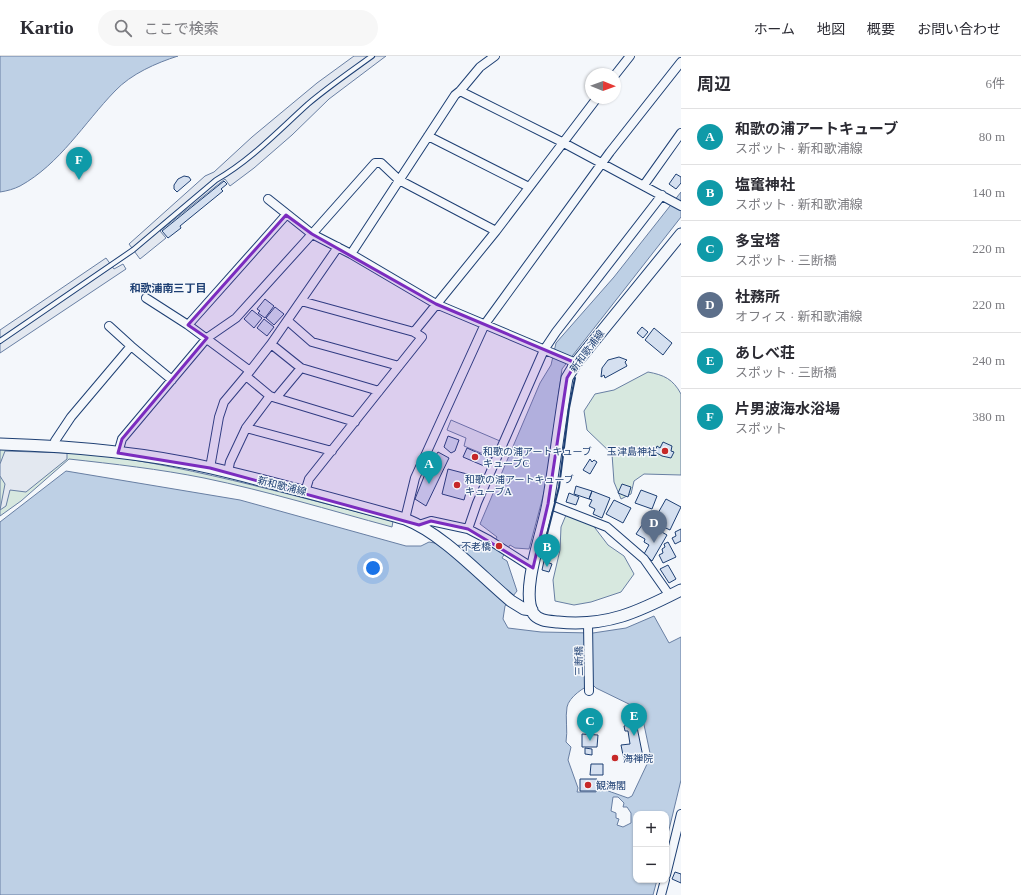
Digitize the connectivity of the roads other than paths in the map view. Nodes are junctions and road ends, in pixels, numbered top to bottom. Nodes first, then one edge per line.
1 (372, 56) edge
2 (495, 56) edge
3 (630, 56) edge
4 (681, 62) edge
5 (621, 68) edge
6 (460, 91) junction
7 (592, 104) edge
8 (681, 133) edge
9 (428, 136) junction
10 (562, 142) junction
11 (602, 164) junction
12 (399, 180) junction
13 (644, 185) junction
14 (529, 187) junction
15 (662, 194) junction
16 (268, 199) dead end
17 (681, 206) edge
18 (286, 215) junction
19 (496, 231) junction
20 (312, 234) junction
21 (681, 234) edge
22 (338, 247) junction
23 (351, 254) junction
24 (146, 298) dead end
25 (302, 301) junction
26 (436, 304) junction
27 (288, 321) junction
28 (485, 324) junction
29 (188, 325) junction
30 (109, 326) dead end
31 (414, 332) junction
32 (207, 338) junction
33 (0, 341) edge
34 (271, 344) junction
35 (131, 346) junction
36 (546, 351) junction
37 (573, 362) junction
38 (399, 366) junction
39 (301, 368) junction
40 (248, 373) junction
41 (172, 380) junction
42 (379, 391) junction
43 (273, 397) junction
44 (354, 422) junction
45 (246, 428) junction
46 (0, 444) edge
47 (55, 446) junction
48 (332, 451) junction
49 (118, 453) junction
50 (210, 468) junction
51 (228, 472) junction
52 (304, 492) junction
53 (548, 504) junction
54 (404, 519) junction
55 (419, 525) junction
56 (468, 529) junction
57 (533, 568) junction
58 (681, 590) edge
59 (670, 596) junction
60 (532, 610) junction
61 (588, 627) junction
62 (590, 691) dead end
63 (681, 814) edge
64 (669, 863) edge
65 (664, 883) edge
66 (661, 895) edge

1 - 33 lane
2 - 6 street
3 - 5 street
4 - 11 street
6 - 9 street
6 - 10 street
7 - 10 street
8 - 13 street
9 - 12 street
9 - 14 street
10 - 11 street
10 - 14 street
11 - 13 street
11 - 28 street
12 - 19 street
12 - 20 street
12 - 23 street
13 - 15 street
14 - 19 street
15 - 17 street
15 - 36 street
16 - 18 street
18 - 20 street
18 - 29 street
19 - 26 street
20 - 22 street
20 - 32 street
21 - 37 main road, 新和歌浦線
22 - 23 street
22 - 25 street
23 - 26 street
24 - 29 street
25 - 27 street
25 - 31 street
26 - 28 street
26 - 31 street
27 - 34 street
27 - 38 street
28 - 36 street
28 - 54 street
29 - 32 street
30 - 35 street
31 - 38 street
32 - 40 street
32 - 41 street
34 - 39 street
34 - 40 street
35 - 41 street
35 - 47 street
36 - 37 street
36 - 56 street
37 - 53 main road, 新和歌浦線
38 - 42 street
39 - 42 street
39 - 43 street
40 - 43 street
40 - 50 street
41 - 49 street
42 - 44 street
43 - 44 street
43 - 45 street
44 - 48 street
45 - 48 street
45 - 51 street
46 - 47 main road, 新和歌浦線
47 - 49 main road, 新和歌浦線
48 - 52 street
49 - 50 main road, 新和歌浦線
50 - 51 main road, 新和歌浦線
51 - 52 main road, 新和歌浦線
52 - 54 main road, 新和歌浦線
53 - 57 main road, 新和歌浦線
53 - 59 street
54 - 55 main road, 新和歌浦線
55 - 56 street
55 - 60 main road, 新和歌浦線
56 - 57 street
57 - 60 main road, 新和歌浦線
58 - 59 main road, 新和歌浦線
59 - 61 main road, 新和歌浦線
60 - 61 main road, 新和歌浦線
61 - 62 street, 三断橋
63 - 64 street
65 - 66 street

